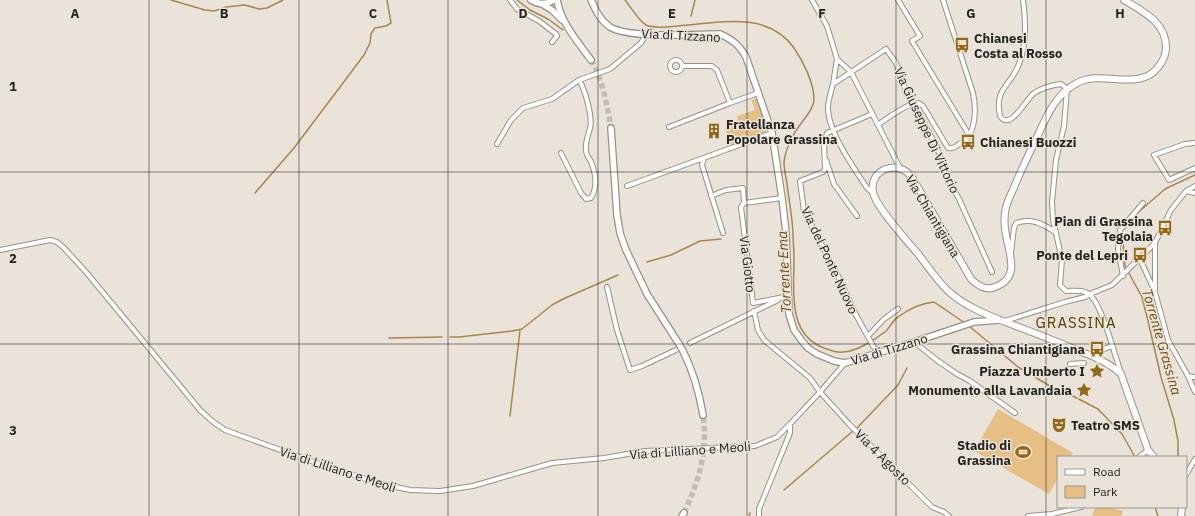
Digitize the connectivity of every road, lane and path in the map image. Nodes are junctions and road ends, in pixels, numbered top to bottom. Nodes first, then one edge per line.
1 (510, 0) edge
2 (531, 0) edge
3 (554, 0) edge
4 (557, 0) edge
5 (591, 0) edge
6 (812, 0) edge
7 (898, 0) edge
8 (943, 0) edge
9 (1023, 0) edge
10 (1124, 0) edge
11 (542, 4) junction
12 (568, 26) junction
13 (646, 34) junction
14 (552, 42) dead end
15 (837, 59) junction
16 (591, 60) tunnel mouth
17 (682, 66) dead end
18 (851, 72) junction
19 (579, 80) junction
20 (833, 84) junction
21 (1068, 89) junction
22 (758, 93) junction
23 (730, 103) junction
24 (913, 104) junction
25 (872, 114) junction
26 (878, 124) junction
27 (669, 127) dead end
28 (611, 128) tunnel mouth
29 (833, 131) junction
30 (772, 133) junction
31 (969, 135) junction
32 (497, 144) dead end
33 (1195, 144) edge
34 (561, 153) dead end
35 (824, 153) junction
36 (704, 158) junction
37 (697, 160) junction
38 (702, 165) junction
39 (900, 168) junction
40 (1195, 168) edge
41 (627, 186) dead end
42 (1195, 186) edge
43 (1186, 191) junction
44 (873, 193) junction
45 (1195, 193) edge
46 (711, 196) junction
47 (782, 198) junction
48 (744, 203) junction
49 (1143, 203) dead end
50 (858, 216) dead end
51 (1056, 232) junction
52 (723, 233) dead end
53 (1155, 243) junction
54 (0, 250) edge
55 (1011, 255) junction
56 (1140, 259) junction
57 (992, 272) dead end
58 (1124, 274) junction
59 (607, 287) dead end
60 (1155, 292) junction
61 (1090, 294) junction
62 (786, 296) junction
63 (898, 309) dead end
64 (754, 311) junction
65 (1003, 321) junction
66 (868, 336) junction
67 (914, 342) junction
68 (690, 343) dead end
69 (1112, 346) junction
70 (676, 350) dead end
71 (879, 353) junction
72 (1089, 355) junction
73 (845, 363) junction
74 (1084, 363) dead end
75 (1070, 364) dead end
76 (1121, 374) junction
77 (1188, 376) junction
78 (1195, 377) edge
79 (820, 392) junction
80 (1195, 392) edge
81 (1015, 413) dead end
82 (703, 415) tunnel mouth
83 (790, 424) junction
84 (1143, 454) edge
85 (1195, 459) edge
86 (1187, 473) edge
87 (1077, 508) edge
88 (759, 516) edge
89 (949, 516) edge
90 (1028, 516) edge

1 - 14 street
2 - 11 street
3 - 11 street
4 - 12 street
5 - 13 street, Via di Tizzano
6 - 15 street
7 - 31 street
8 - 31 street
9 - 21 street
10 - 21 main road, Via Chiantigiana
11 - 12 street
12 - 16 street
13 - 19 street
13 - 22 street, Via di Tizzano
15 - 18 street
15 - 20 street
17 - 23 street
18 - 20 street, Via Giuseppe Di Vittorio
18 - 24 street, Via Giuseppe Di Vittorio
18 - 25 street
19 - 32 street
19 - 34 street
20 - 29 street
21 - 51 street
21 - 55 main road, Via Chiantigiana
22 - 23 street
22 - 30 street, Via di Tizzano
23 - 27 street
24 - 26 street
24 - 31 street
24 - 57 street, Via Giuseppe Di Vittorio
25 - 26 street
25 - 29 street
26 - 39 street
28 - 82 street, bridge
29 - 35 street, Via del Ponte Nuovo
29 - 44 street
30 - 36 street
30 - 47 street, Via di Tizzano
33 - 40 street
35 - 50 street
35 - 66 street, Via del Ponte Nuovo
36 - 37 street
36 - 38 street
37 - 38 street
37 - 41 street
38 - 46 street
39 - 44 main road, Via Chiantigiana
39 - 55 main road, Via Chiantigiana
42 - 43 street
43 - 45 street
43 - 53 street
44 - 65 main road
46 - 48 street, Via Giotto
46 - 52 street
47 - 48 street
47 - 62 street, Via di Tizzano
48 - 62 street, Via Giotto
49 - 58 street
51 - 55 street
51 - 61 street
53 - 56 street
53 - 60 street
54 - 83 street, Via di Lilliano e Meoli
56 - 58 street
56 - 60 street
58 - 61 street
59 - 70 street
60 - 77 street
61 - 65 street
61 - 69 street
62 - 64 street
62 - 73 street, Via di Tizzano
63 - 66 street
64 - 68 street
64 - 79 street, Via 4 Agosto
65 - 67 street, Via di Tizzano
65 - 72 main road
66 - 71 street, Via del Ponte Nuovo
67 - 71 street, Via di Tizzano
67 - 81 street
69 - 72 street
69 - 76 street
71 - 73 street, Via di Tizzano
72 - 76 main road
73 - 79 street, Via di Lilliano e Meoli
74 - 75 street
76 - 84 main road
77 - 78 street
77 - 80 street
79 - 83 street, Via di Lilliano e Meoli
79 - 89 street, Via 4 Agosto
83 - 88 street
85 - 86 street
87 - 90 street

